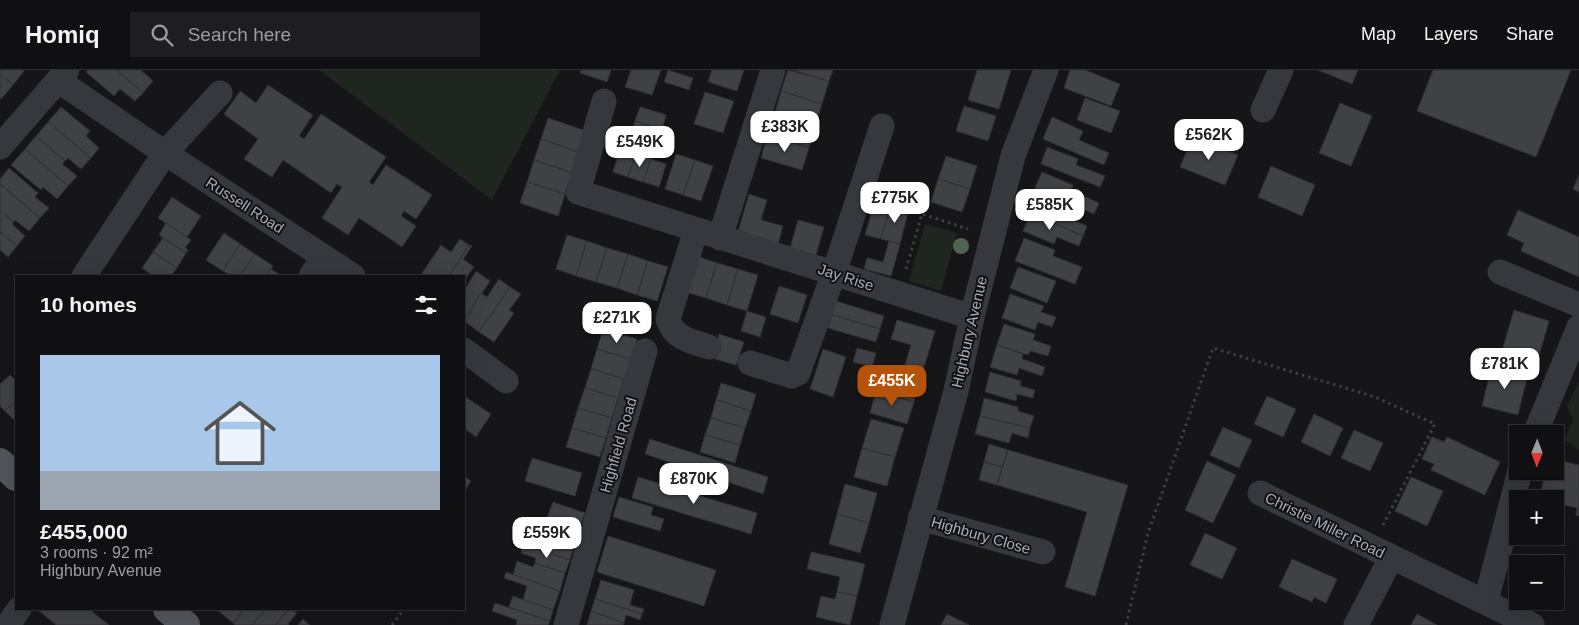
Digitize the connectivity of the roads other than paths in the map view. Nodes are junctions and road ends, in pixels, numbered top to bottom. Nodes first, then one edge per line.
1 (773, 70) edge
2 (1046, 70) edge
3 (1281, 70) edge
4 (63, 75) edge
5 (220, 93) dead end
6 (604, 101) dead end
7 (1263, 110) dead end
8 (882, 126) dead end
9 (0, 147) edge
10 (165, 153) junction
11 (696, 230) junction
12 (720, 238) junction
13 (318, 266) edge
14 (1500, 272) dead end
15 (834, 273) junction
16 (85, 275) edge
17 (350, 275) edge
18 (1579, 305) edge
19 (972, 317) junction
20 (1579, 327) edge
21 (709, 347) dead end
22 (465, 351) edge
23 (645, 351) dead end
24 (750, 363) dead end
25 (506, 381) dead end
26 (1539, 425) edge
27 (0, 462) edge
28 (15, 476) edge
29 (1518, 480) edge
30 (1260, 493) dead end
31 (920, 518) junction
32 (1043, 552) dead end
33 (1381, 553) junction
34 (1486, 602) junction
35 (18, 610) edge
36 (168, 610) edge
37 (8, 625) edge
38 (186, 625) edge
39 (566, 625) edge
40 (892, 625) edge
41 (1356, 625) edge
42 (1532, 625) edge

1 - 12 street
2 - 19 street, Highbury Avenue
3 - 7 street
4 - 9 street
4 - 10 street, Russell Road
5 - 10 street
6 - 11 street, Jay Rise
8 - 15 street
10 - 13 street, Russell Road
10 - 16 street
11 - 12 street, Jay Rise
11 - 21 street
12 - 15 street, Jay Rise
13 - 17 street, Russell Road
14 - 18 street
15 - 19 street, Jay Rise
15 - 24 street
19 - 31 street, Highbury Avenue
20 - 26 street
22 - 25 street
23 - 39 street, Highfield Road
27 - 28 main road
29 - 34 street
30 - 33 street, Christie Miller Road
31 - 32 street, Highbury Close
31 - 40 street, Highbury Avenue
33 - 34 street, Christie Miller Road
33 - 41 street, Christie Miller Road
34 - 42 street, Christie Miller Road
35 - 37 street
36 - 38 main road

